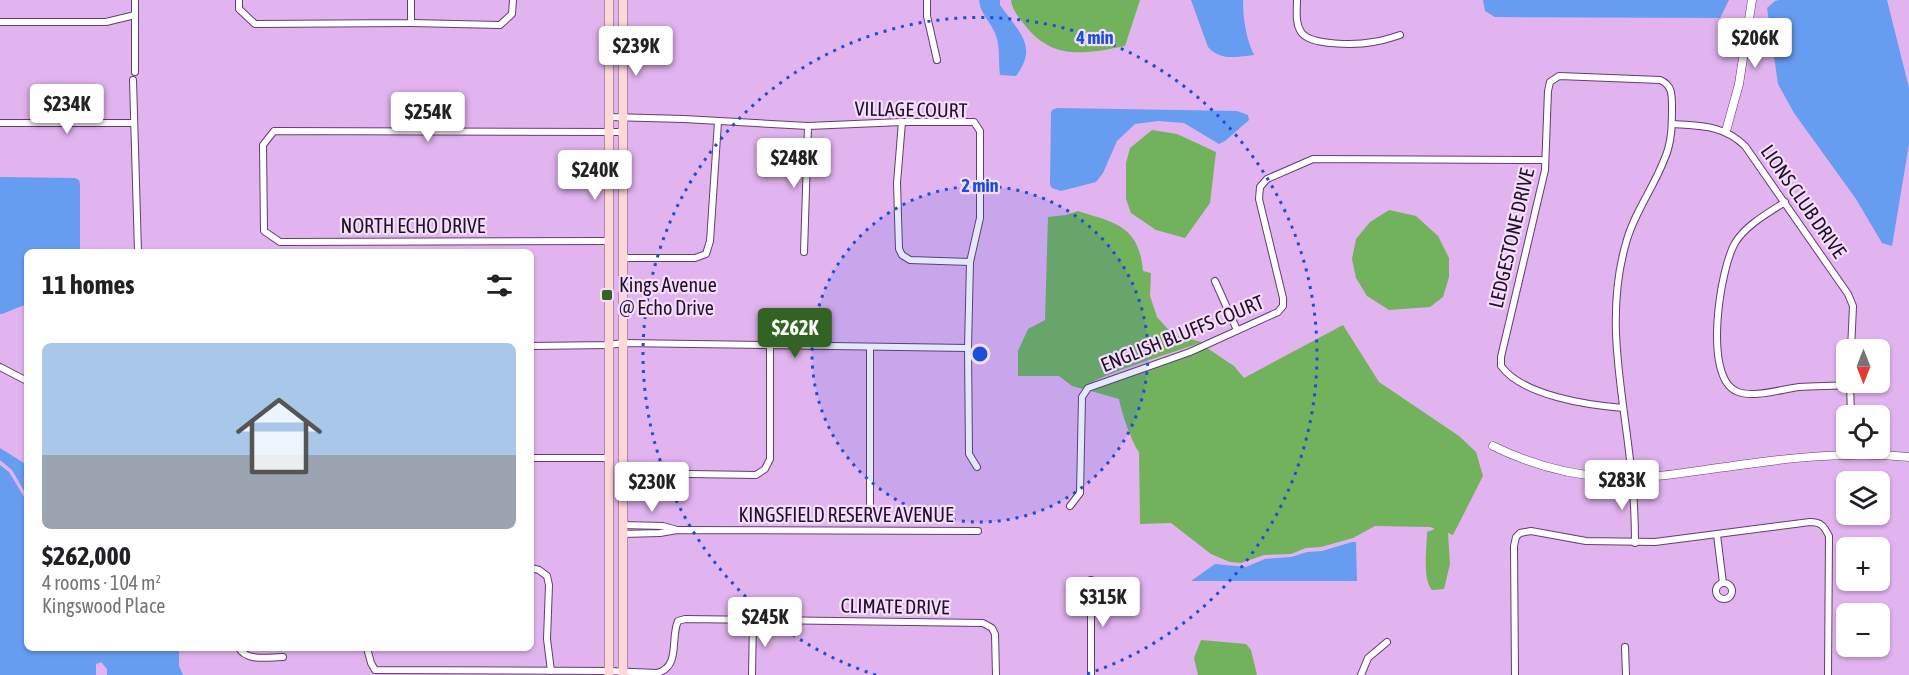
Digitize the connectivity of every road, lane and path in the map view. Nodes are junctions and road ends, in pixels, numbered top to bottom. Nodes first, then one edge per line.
1 (135, 0) edge
2 (239, 0) edge
3 (411, 0) edge
4 (513, 0) edge
5 (609, 0) edge
6 (622, 0) edge
7 (927, 0) edge
8 (1297, 0) edge
9 (1752, 0) edge
10 (135, 15) junction
11 (609, 21) junction
12 (0, 22) edge
13 (622, 22) junction
14 (411, 23) junction
15 (1400, 35) dead end
16 (937, 60) dead end
17 (135, 72) dead end
18 (133, 81) dead end
19 (609, 117) junction
20 (622, 117) junction
21 (718, 122) junction
22 (902, 122) junction
23 (0, 123) edge
24 (134, 123) junction
25 (1672, 124) junction
26 (808, 126) junction
27 (1726, 131) junction
28 (609, 132) junction
29 (622, 132) junction
30 (1544, 160) junction
31 (1785, 202) junction
32 (609, 241) junction
33 (138, 249) edge
34 (804, 252) dead end
35 (622, 258) junction
36 (970, 262) junction
37 (1215, 282) dead end
38 (1237, 330) junction
39 (1852, 339) edge
40 (623, 343) junction
41 (534, 345) edge
42 (609, 345) junction
43 (770, 346) junction
44 (870, 348) junction
45 (968, 348) junction
46 (0, 367) edge
47 (24, 379) edge
48 (1836, 385) edge
49 (1623, 408) junction
50 (1493, 446) dead end
51 (1836, 453) edge
52 (1890, 455) edge
53 (1909, 457) edge
54 (534, 458) edge
55 (609, 458) junction
56 (977, 467) dead end
57 (623, 473) junction
58 (1632, 478) junction
59 (1070, 506) dead end
60 (870, 512) dead end
61 (623, 529) junction
62 (978, 531) dead end
63 (1717, 535) junction
64 (1635, 543) junction
65 (534, 569) edge
66 (1091, 580) dead end
67 (1723, 584) dead end
68 (753, 620) junction
69 (1387, 642) dead end
70 (1625, 647) dead end
71 (240, 651) edge
72 (368, 651) edge
73 (283, 657) dead end
74 (551, 671) junction
75 (609, 673) edge
76 (623, 674) edge
77 (752, 675) edge
78 (996, 675) edge
79 (1091, 675) edge
80 (1361, 675) edge
81 (1515, 675) edge
82 (1626, 675) edge
83 (1828, 675) edge

1 - 10 street
2 - 14 street
3 - 14 street
4 - 14 street
5 - 11 main road
6 - 13 main road
7 - 16 street
8 - 15 street
9 - 27 street
10 - 12 street
10 - 17 street
11 - 13 main road
11 - 19 main road
13 - 20 main road
18 - 24 street
19 - 20 street, VILLAGE COURT
19 - 28 main road
20 - 21 street, VILLAGE COURT
20 - 29 main road
21 - 26 street, VILLAGE COURT
21 - 35 street
22 - 26 street, VILLAGE COURT
22 - 36 street
22 - 36 street, VILLAGE COURT
23 - 24 street
24 - 33 street
25 - 27 street
25 - 30 street, LEDGESTONE DRIVE
25 - 49 street, LEDGESTONE DRIVE
26 - 34 street
27 - 31 street, LIONS CLUB DRIVE
28 - 29 street
28 - 32 main road
28 - 32 street, NORTH ECHO DRIVE
29 - 35 main road
30 - 38 street, ENGLISH BLUFFS COURT
30 - 49 street, LEDGESTONE DRIVE
31 - 39 street, LIONS CLUB DRIVE
31 - 48 street
32 - 42 main road
35 - 40 main road
36 - 45 street, VILLAGE COURT
37 - 38 street
38 - 59 street, ENGLISH BLUFFS COURT
40 - 42 street
40 - 43 street
40 - 57 main road
41 - 42 street
42 - 55 main road
43 - 44 street
43 - 57 street
44 - 45 street
44 - 60 street
45 - 56 street, VILLAGE COURT
46 - 47 street
49 - 58 street, LEDGESTONE DRIVE
50 - 58 street
51 - 58 street
52 - 53 street
54 - 55 street
55 - 75 main road
57 - 61 main road
58 - 64 street, LEDGESTONE DRIVE
61 - 62 street, KINGSFIELD RESERVE AVENUE
61 - 76 main road
63 - 64 street
63 - 67 street
63 - 83 street
64 - 81 street
65 - 74 street
66 - 79 street
68 - 76 street, CLIMATE DRIVE
68 - 77 street
68 - 78 street, CLIMATE DRIVE
69 - 80 street
70 - 82 street
71 - 73 street
72 - 74 street, CLIMATE DRIVE
74 - 75 street, CLIMATE DRIVE
75 - 76 street, CLIMATE DRIVE

